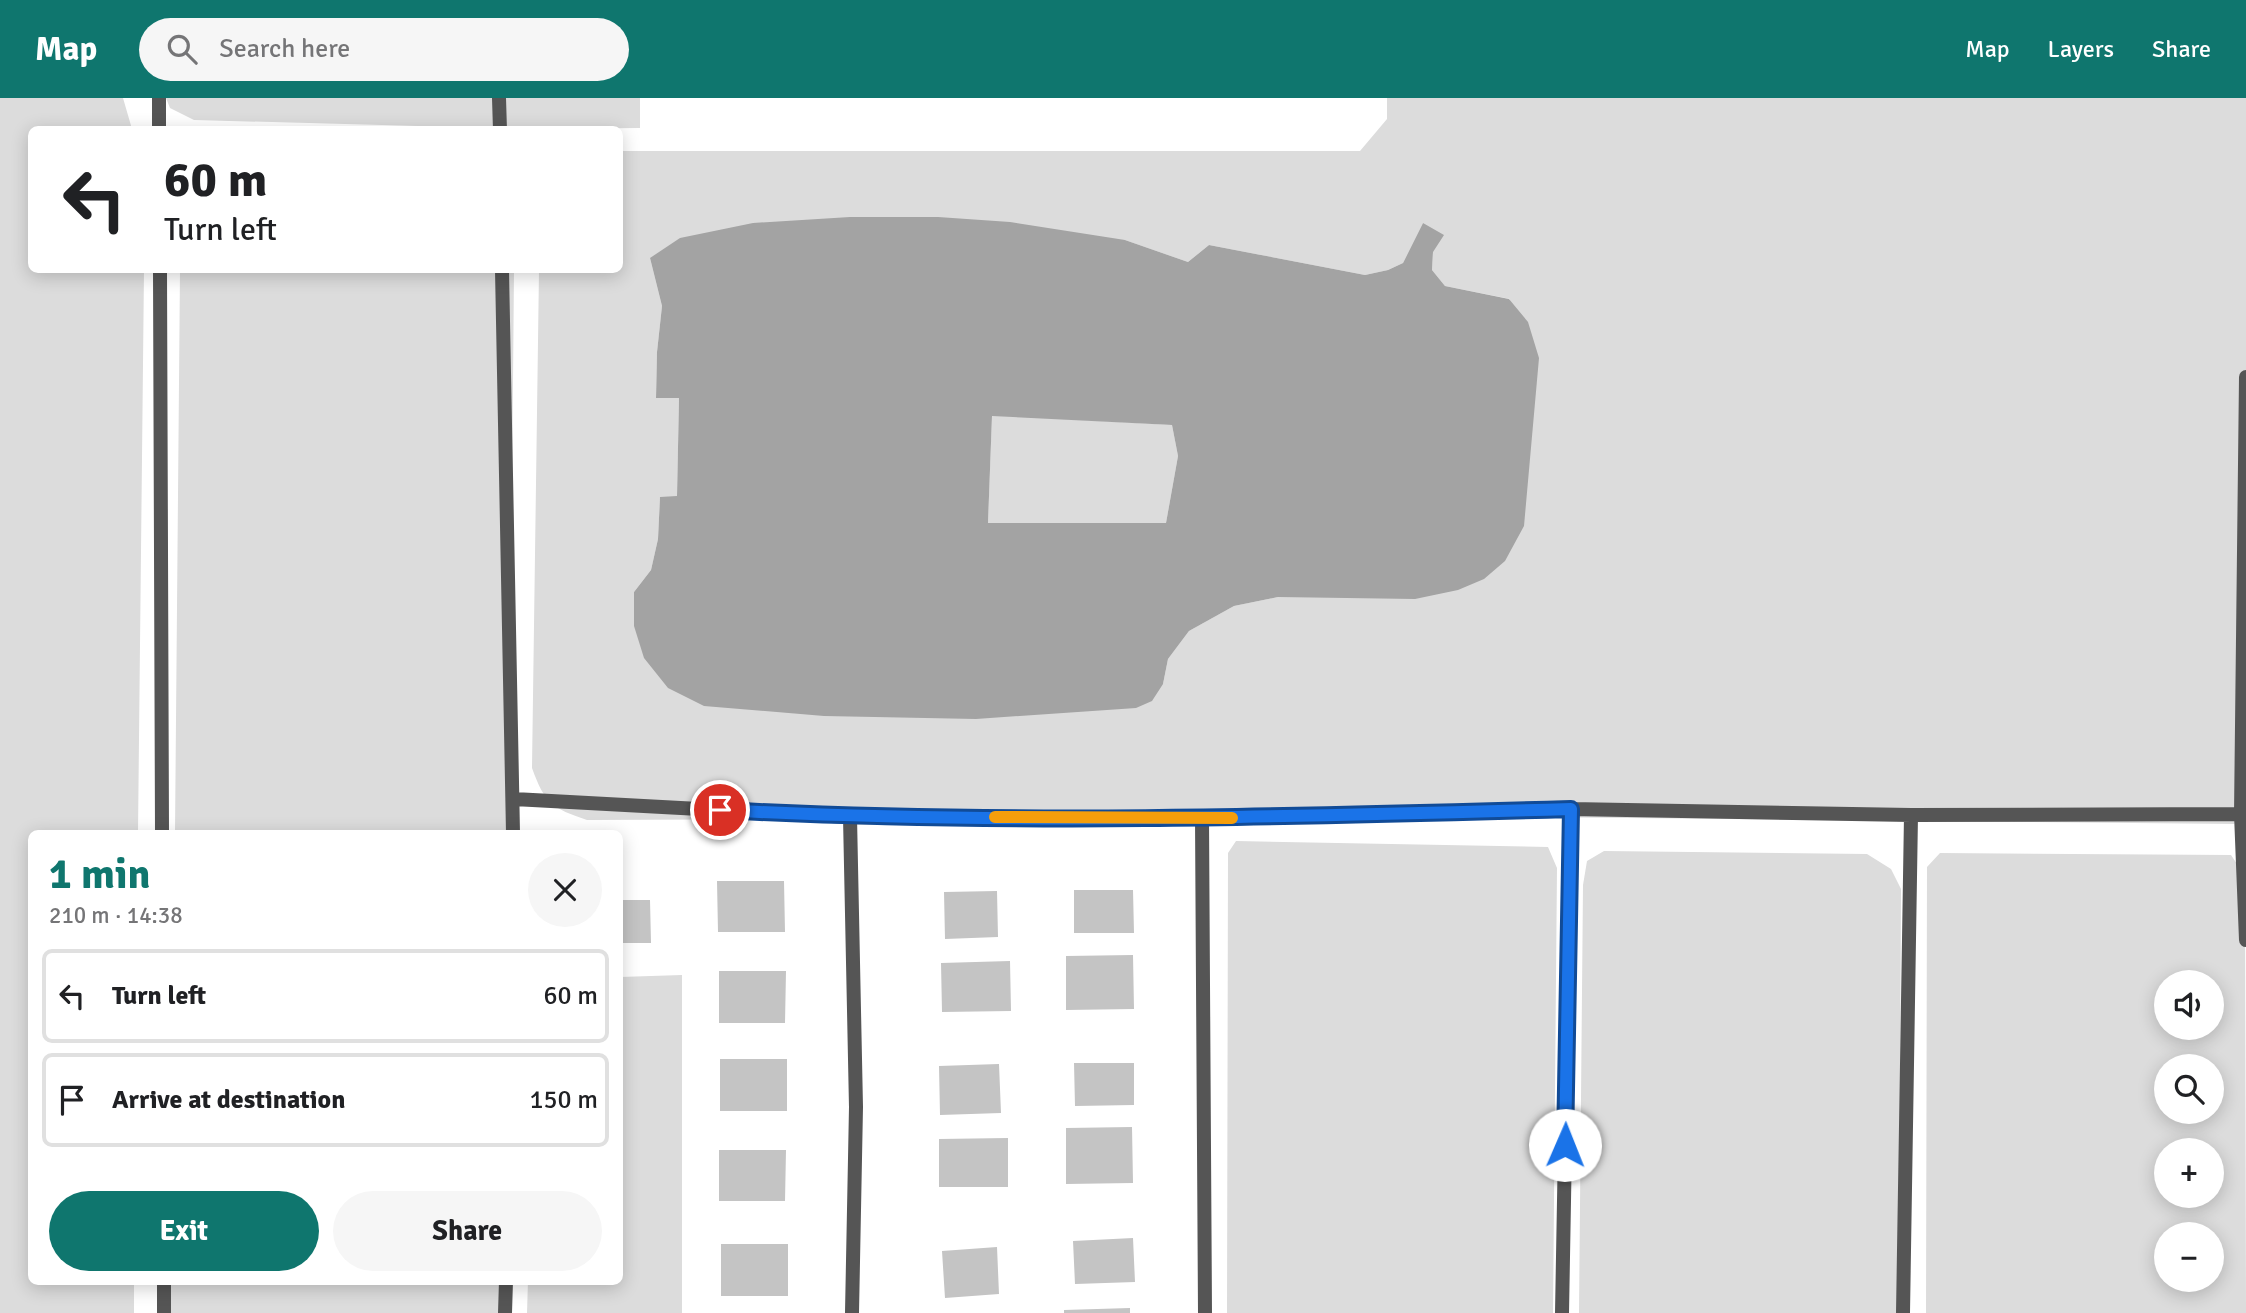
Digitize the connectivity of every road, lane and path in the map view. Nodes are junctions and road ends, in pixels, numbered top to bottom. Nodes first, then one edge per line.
1 (159, 98) edge
2 (499, 98) edge
3 (159, 126) edge
4 (499, 126) edge
5 (160, 273) edge
6 (502, 273) edge
7 (2246, 377) edge
8 (514, 799) junction
9 (1571, 809) junction
10 (2241, 814) junction
11 (1911, 815) junction
12 (849, 817) junction
13 (1202, 818) junction
14 (162, 830) edge
15 (513, 830) edge
16 (2246, 940) edge
17 (164, 1285) edge
18 (506, 1285) edge
19 (164, 1313) edge
20 (505, 1313) edge
21 (852, 1313) edge
22 (1205, 1313) edge
23 (1562, 1313) edge
24 (1903, 1313) edge

1 - 3 street
2 - 4 street
5 - 14 street
6 - 8 street
7 - 10 street
8 - 12 street
8 - 15 street
9 - 11 street
9 - 13 street
9 - 23 street
10 - 11 street
10 - 16 street
11 - 24 street
12 - 13 street
12 - 21 street
13 - 22 street
17 - 19 street
18 - 20 street

